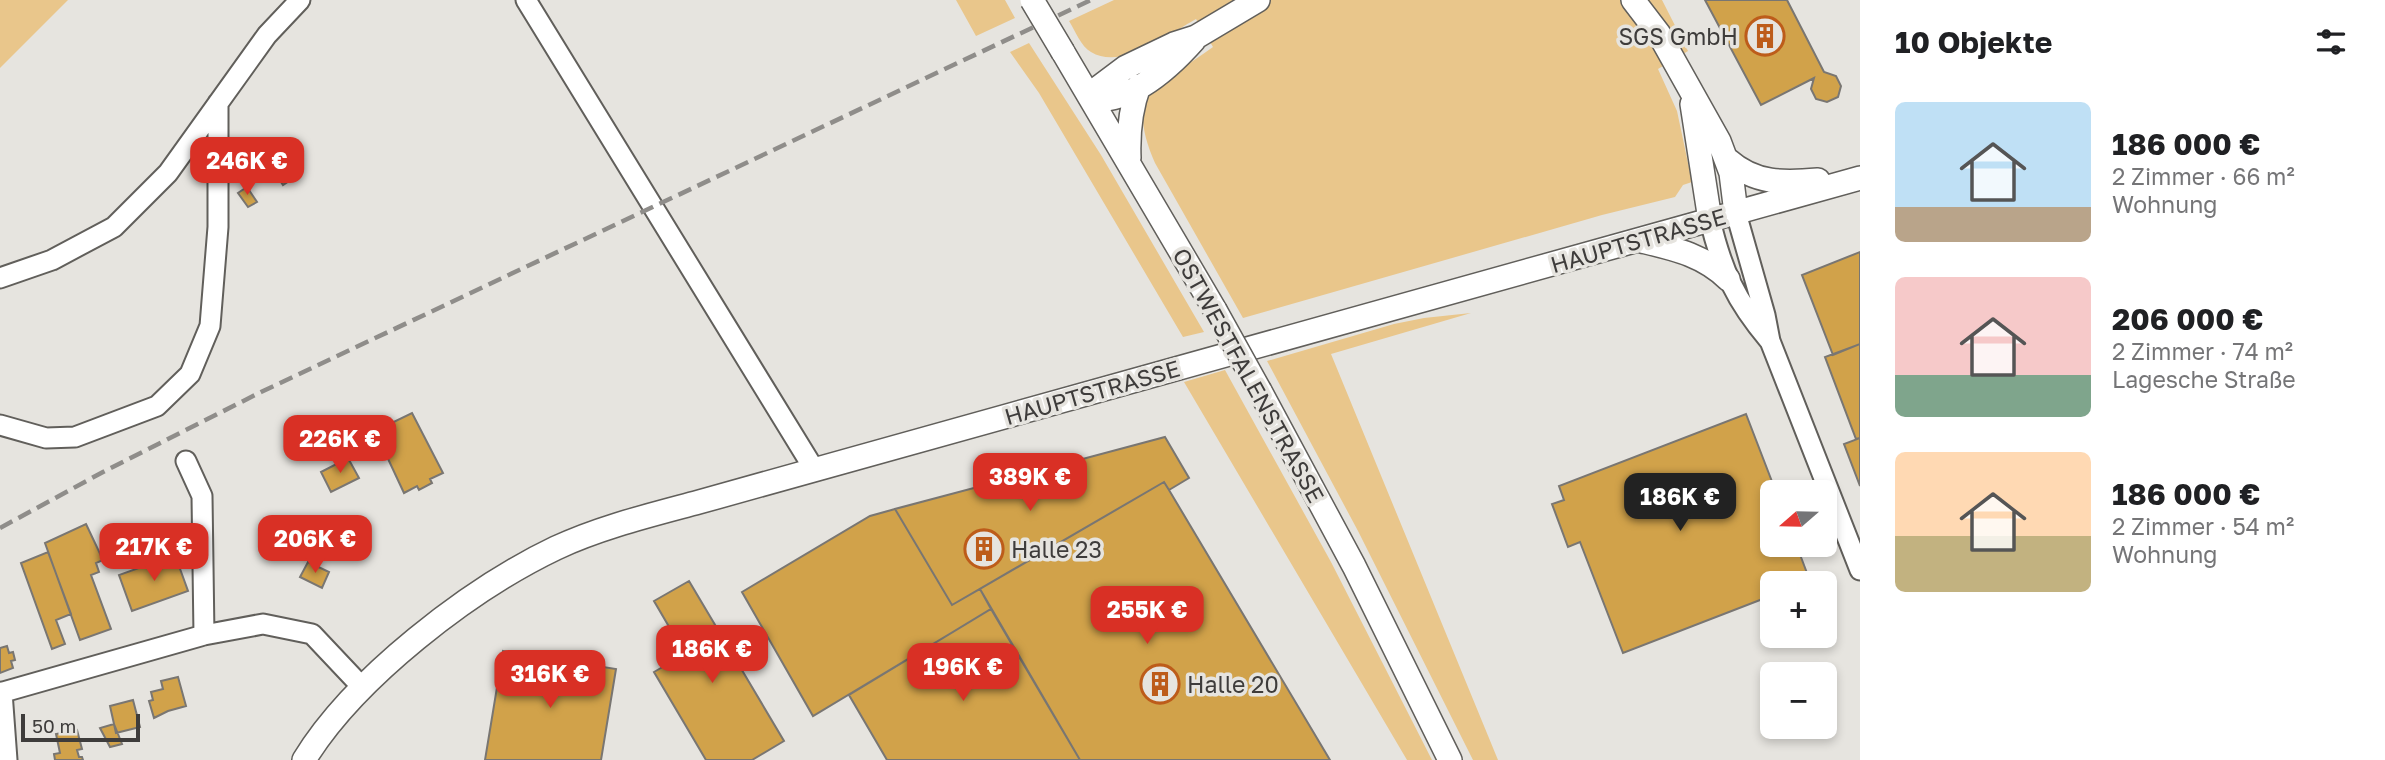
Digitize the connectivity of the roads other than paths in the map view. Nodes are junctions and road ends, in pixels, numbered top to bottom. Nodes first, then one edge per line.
1 (300, 0) edge
2 (526, 0) edge
3 (1032, 0) edge
4 (1258, 0) edge
5 (1633, 0) edge
6 (1196, 37) junction
7 (1063, 52) junction
8 (1126, 66) junction
9 (1139, 86) junction
10 (1689, 91) junction
11 (1092, 99) junction
12 (218, 103) junction
13 (1728, 160) junction
14 (1129, 161) junction
15 (1860, 177) edge
16 (1736, 213) junction
17 (1710, 220) junction
18 (1639, 240) junction
19 (0, 278) edge
20 (1728, 279) junction
21 (1770, 341) junction
22 (0, 425) edge
23 (186, 461) dead end
24 (814, 469) junction
25 (1860, 570) edge
26 (204, 635) junction
27 (362, 687) junction
28 (1, 692) edge
29 (7, 760) edge
30 (304, 760) edge
31 (1450, 760) edge

1 - 12 street
2 - 24 street
3 - 7 main road, OSTWESTFALENSTRASSE, bridge
4 - 6 main road
5 - 10 main road
6 - 8 main road
6 - 9 main road
7 - 8 main road
7 - 11 main road, OSTWESTFALENSTRASSE
8 - 11 main road
9 - 11 main road
9 - 14 main road
10 - 13 main road
10 - 17 main road
11 - 14 main road, OSTWESTFALENSTRASSE
12 - 19 street
12 - 22 street
13 - 15 main road
13 - 16 main road
14 - 31 main road, OSTWESTFALENSTRASSE, bridge
15 - 16 main road, HAUPTSTRASSE
16 - 17 main road, HAUPTSTRASSE
16 - 21 street
17 - 18 main road, HAUPTSTRASSE
17 - 20 street
18 - 20 main road
18 - 24 main road, HAUPTSTRASSE
20 - 21 street
21 - 25 street
23 - 26 street
24 - 27 main road, HAUPTSTRASSE
26 - 27 street
26 - 28 street
27 - 30 main road, HAUPTSTRASSE
28 - 29 street

